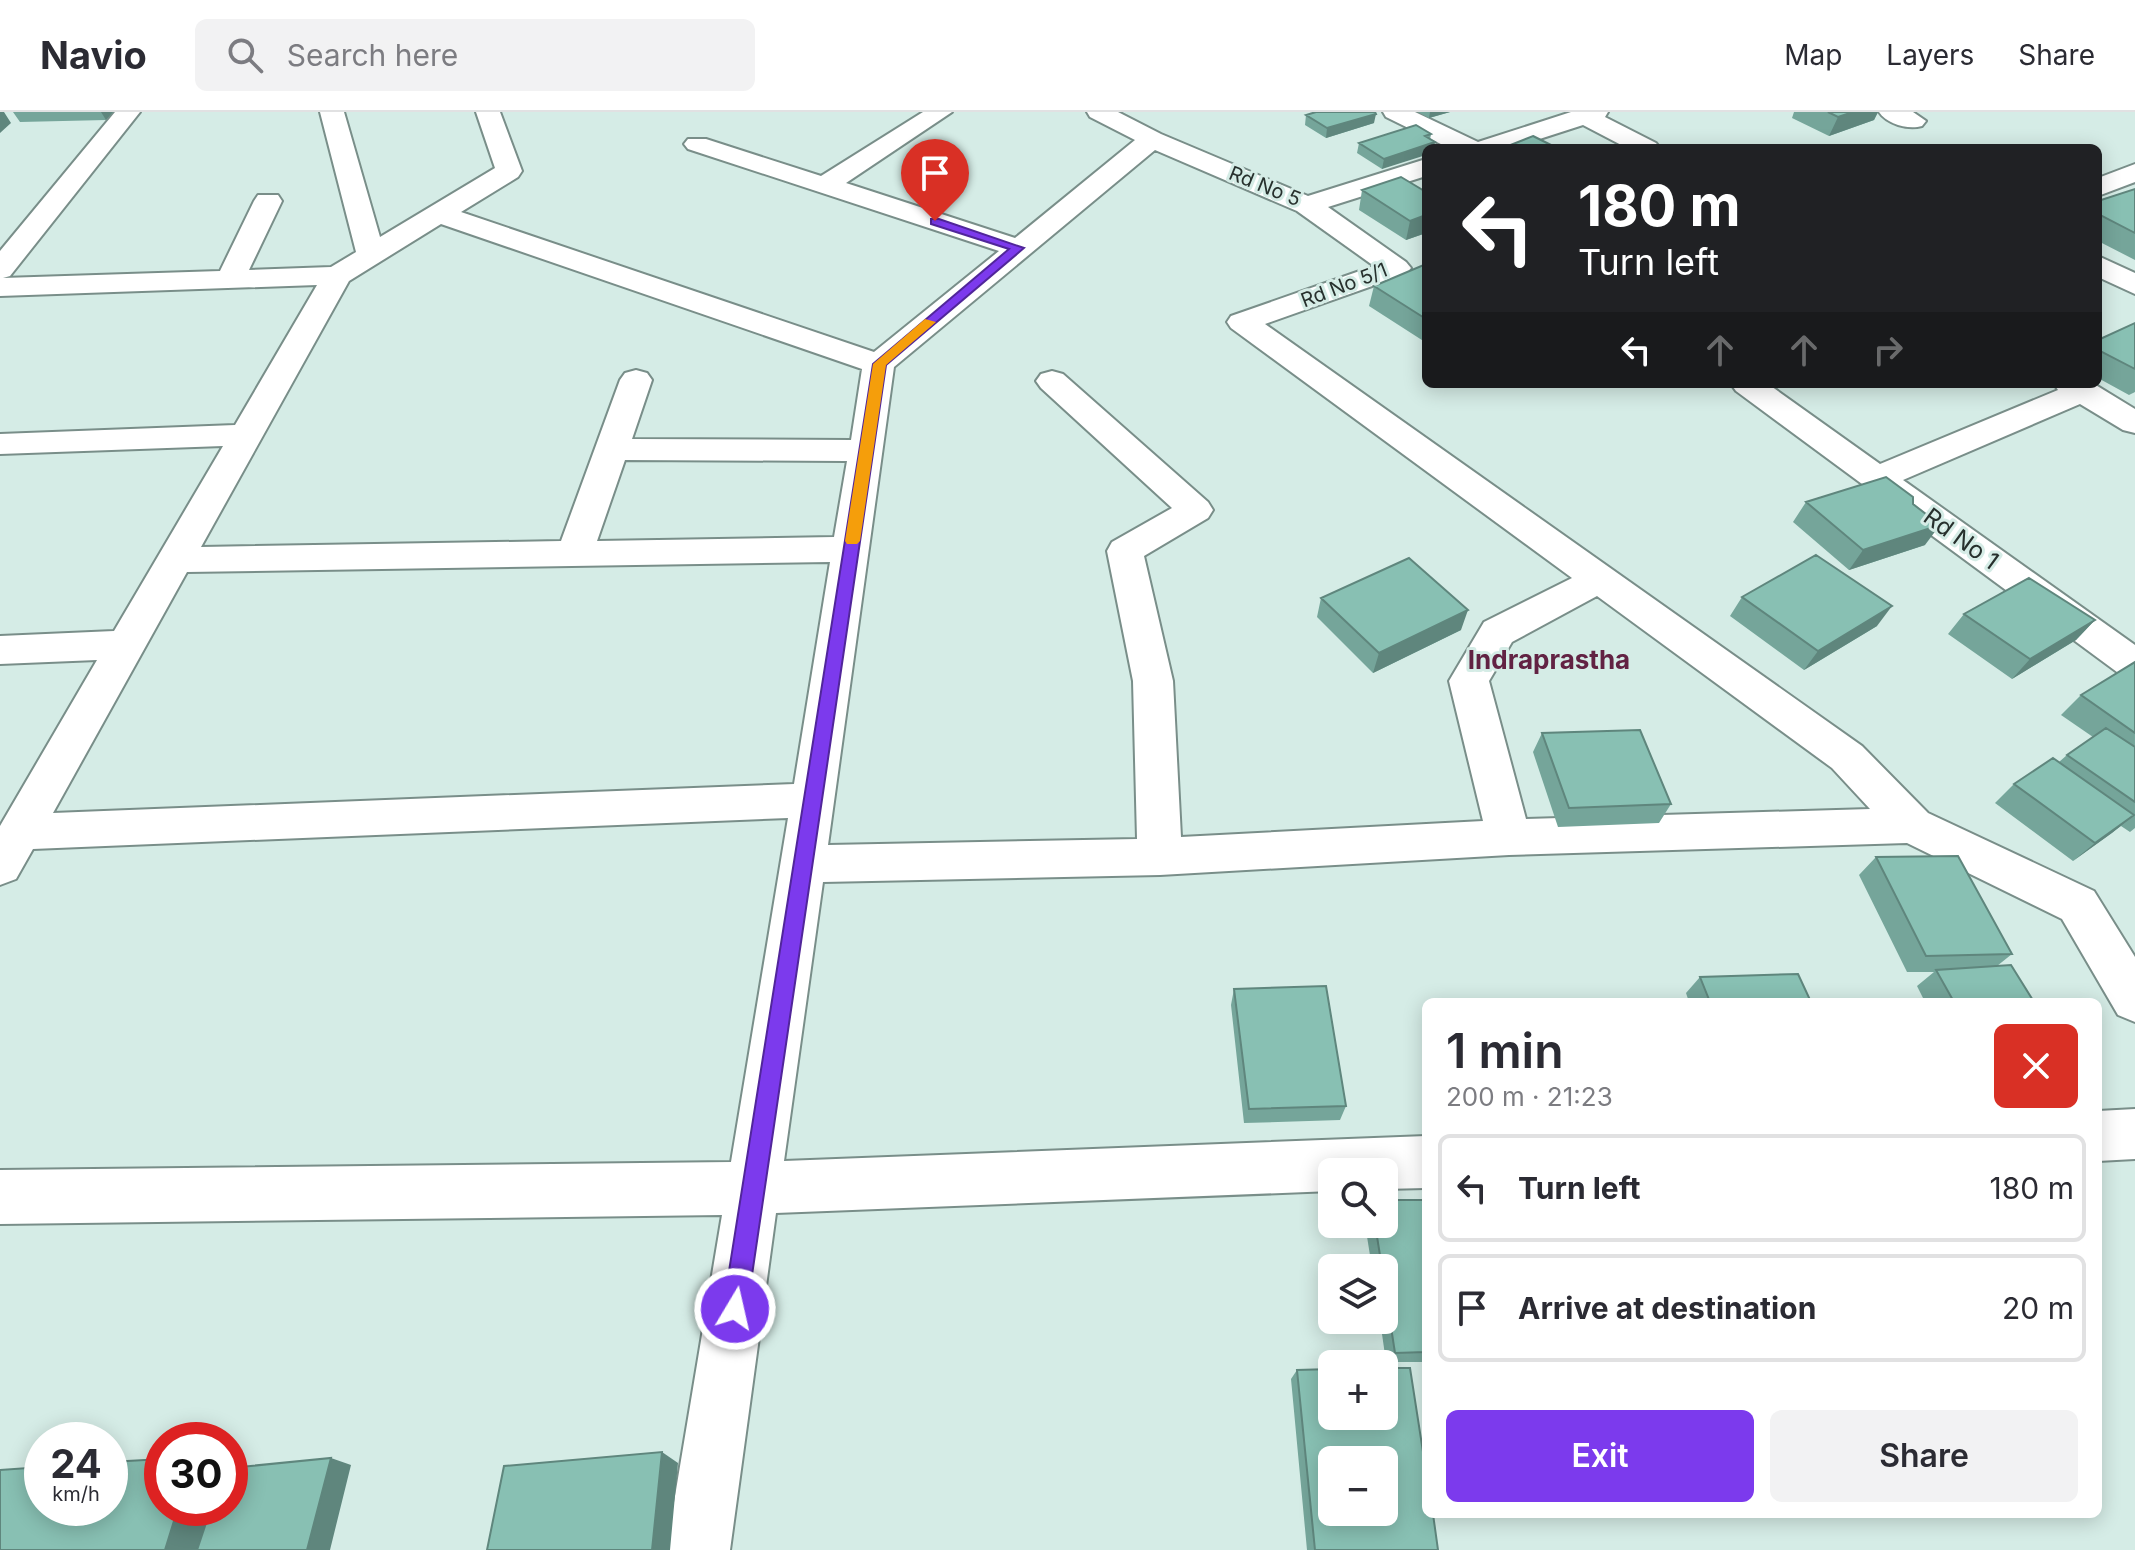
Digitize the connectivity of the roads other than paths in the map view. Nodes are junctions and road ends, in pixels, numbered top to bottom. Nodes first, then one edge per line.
1 (128, 112) edge
2 (332, 112) edge
3 (488, 112) edge
4 (940, 112) edge
5 (1099, 112) edge
6 (1395, 112) edge
7 (1591, 114) edge
8 (1152, 139) junction
9 (697, 144) dead end
10 (1461, 144) edge
11 (1511, 144) edge
12 (1640, 144) edge
13 (1422, 168) edge
14 (2135, 172) edge
15 (825, 185) junction
16 (2102, 186) edge
17 (268, 201) dead end
18 (1307, 205) junction
19 (439, 214) junction
20 (1018, 248) junction
21 (371, 255) junction
22 (2102, 267) edge
23 (0, 270) edge
24 (337, 276) junction
25 (230, 280) junction
26 (2135, 285) edge
27 (0, 287) edge
28 (879, 364) junction
29 (636, 380) dead end
30 (1052, 381) dead end
31 (1753, 388) edge
32 (2076, 388) edge
33 (2135, 423) edge
34 (246, 435) junction
35 (0, 444) edge
36 (611, 449) junction
37 (866, 451) junction
38 (1877, 478) junction
39 (851, 549) junction
40 (575, 553) junction
41 (175, 560) junction
42 (1600, 579) junction
43 (126, 645) junction
44 (0, 650) edge
45 (2135, 665) edge
46 (812, 800) junction
47 (1912, 825) junction
48 (1509, 837) junction
49 (10, 849) edge
50 (1160, 857) junction
51 (803, 864) junction
52 (2135, 1000) edge
53 (2135, 1134) edge
54 (2102, 1136) edge
55 (1422, 1162) edge
56 (753, 1188) junction
57 (0, 1197) edge
58 (698, 1550) edge

1 - 23 street
2 - 21 street
3 - 19 street
4 - 15 street
5 - 8 street, Rd No 5
6 - 10 street
7 - 11 street
7 - 12 street
8 - 18 street, Rd No 5
8 - 20 street
9 - 15 street
13 - 18 street, Rd No 5
14 - 16 street
15 - 20 street
17 - 25 street
18 - 42 street, Rd No 5/1
19 - 21 street
19 - 28 street
20 - 28 street
21 - 24 street
22 - 26 street
24 - 25 street
24 - 34 street
25 - 27 street
28 - 37 street
29 - 36 street
30 - 50 street
31 - 38 street, Rd No 1
32 - 33 street
32 - 38 street
34 - 35 street
34 - 41 street
36 - 37 street
36 - 40 street
37 - 39 street
38 - 45 street, Rd No 1
39 - 40 street
39 - 46 street
40 - 41 street
41 - 43 street
42 - 47 street
42 - 48 street
43 - 44 street
43 - 49 street
46 - 49 street
46 - 51 street
47 - 48 street
47 - 52 street
48 - 50 street
50 - 51 street
51 - 56 street
53 - 54 street
55 - 56 street
56 - 57 street
56 - 58 street

